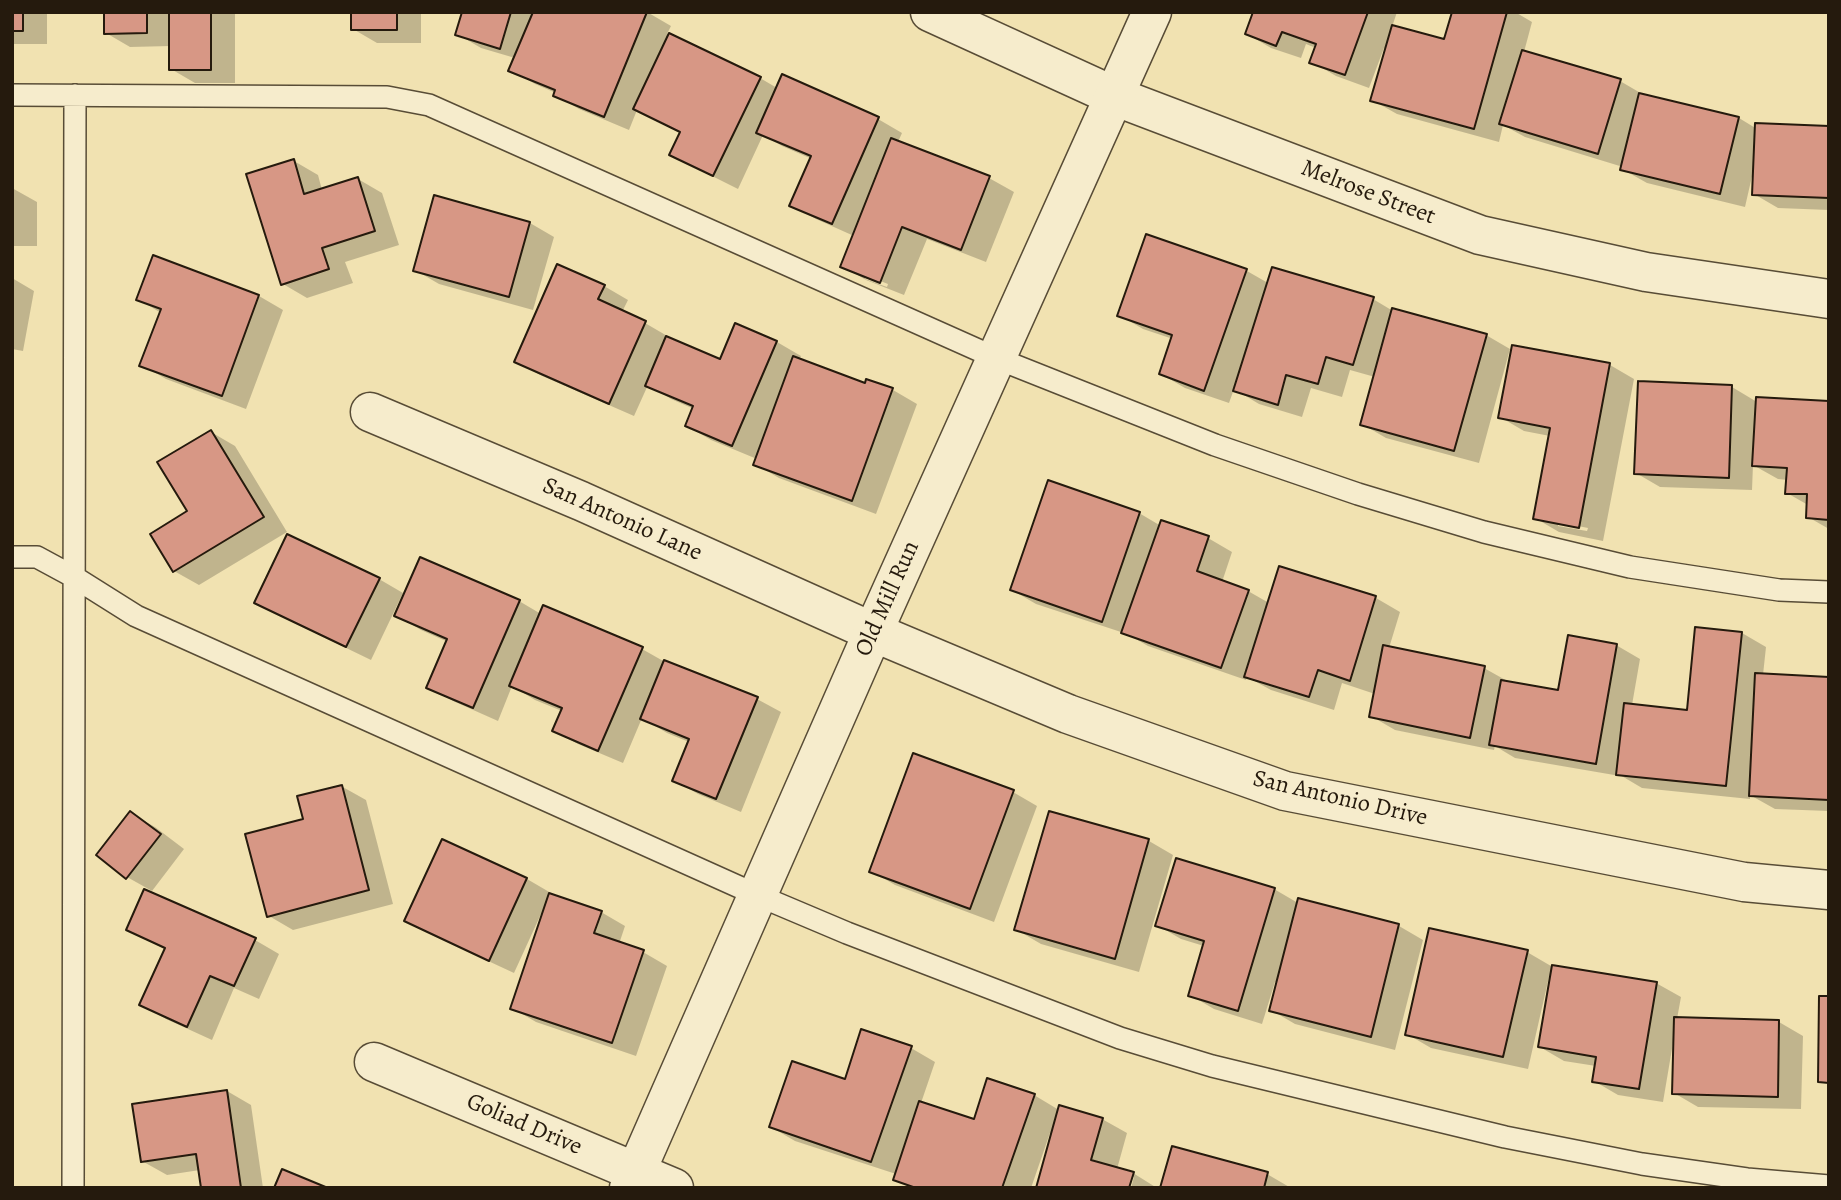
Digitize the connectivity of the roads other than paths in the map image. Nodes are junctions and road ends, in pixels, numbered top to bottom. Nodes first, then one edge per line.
1 (930, 12) edge
2 (1152, 12) edge
3 (12, 95) edge
4 (75, 96) junction
5 (1114, 96) junction
6 (1829, 299) edge
7 (996, 358) junction
8 (370, 412) dead end
9 (12, 557) edge
10 (74, 577) junction
11 (1829, 592) edge
12 (873, 632) junction
13 (1829, 890) edge
14 (757, 895) junction
15 (374, 1062) dead end
16 (632, 1179) edge
17 (1829, 1186) edge
18 (73, 1188) edge
19 (674, 1188) edge

1 - 5 street, Melrose Street
2 - 5 street, Old Mill Run
3 - 4 lane
4 - 7 lane
4 - 10 lane
5 - 6 street, Melrose Street
5 - 7 street, Old Mill Run
7 - 11 lane
7 - 12 street, Old Mill Run
8 - 12 street, San Antonio Lane
9 - 10 lane
10 - 14 lane
10 - 18 lane
12 - 13 street, San Antonio Drive
12 - 14 street, Old Mill Run
14 - 16 street, Old Mill Run
14 - 17 lane
15 - 16 street, Goliad Drive
16 - 19 street, Goliad Drive

